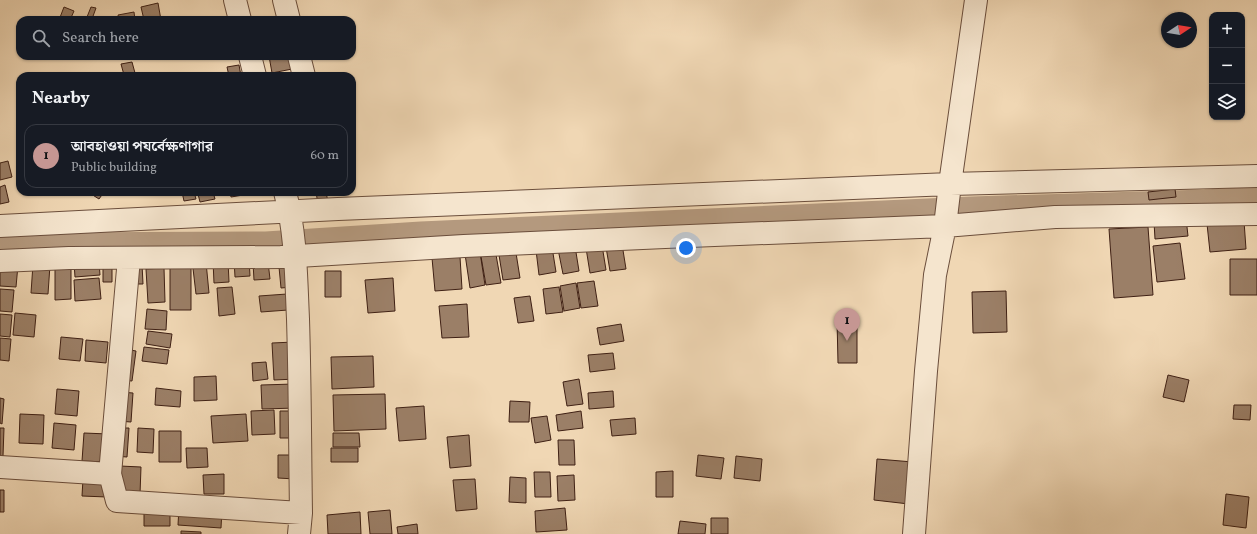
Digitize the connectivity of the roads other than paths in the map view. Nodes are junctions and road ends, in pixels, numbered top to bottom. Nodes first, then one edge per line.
1 (235, 0) edge
2 (284, 0) edge
3 (976, 0) edge
4 (239, 16) edge
5 (288, 16) edge
6 (251, 60) edge
7 (299, 60) edge
8 (254, 72) edge
9 (303, 72) edge
10 (1257, 176) edge
11 (950, 184) junction
12 (335, 201) edge
13 (287, 202) edge
14 (1257, 214) edge
15 (0, 226) edge
16 (945, 226) junction
17 (295, 256) junction
18 (129, 258) junction
19 (0, 261) edge
20 (0, 467) edge
21 (110, 474) junction
22 (300, 523) edge
23 (914, 534) edge

1 - 4 street
2 - 5 street
3 - 11 street
6 - 8 street
7 - 9 street
10 - 11 street
11 - 12 street
11 - 16 street
12 - 13 street
13 - 15 street
13 - 17 street
14 - 16 street
16 - 17 street
16 - 23 street
17 - 18 street
17 - 22 street
18 - 19 street
18 - 21 street
20 - 21 street
21 - 22 street

